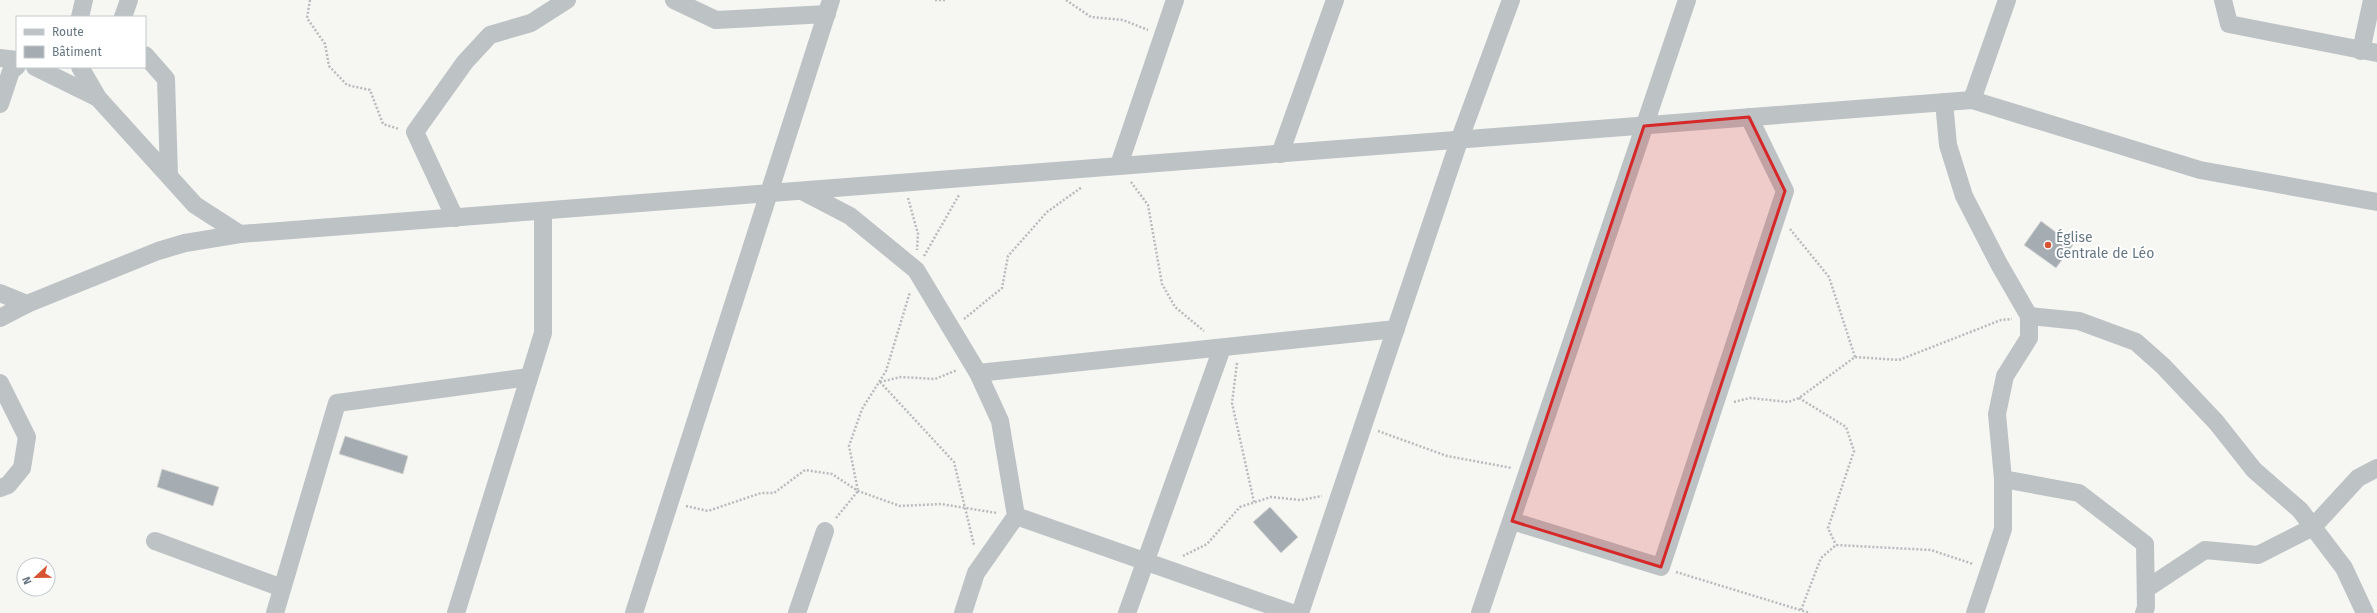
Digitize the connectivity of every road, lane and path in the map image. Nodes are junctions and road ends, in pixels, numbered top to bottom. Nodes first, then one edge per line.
1 (129, 0) edge
2 (310, 0) edge
3 (567, 0) edge
4 (674, 0) edge
5 (935, 0) edge
6 (945, 0) edge
7 (1066, 0) edge
8 (1175, 0) edge
9 (1335, 0) edge
10 (1511, 0) edge
11 (1688, 0) edge
12 (2007, 0) edge
13 (2223, 0) edge
14 (2372, 0) edge
15 (829, 7) edge
16 (123, 16) edge
17 (1163, 36) junction
18 (2369, 52) edge
19 (146, 56) edge
20 (0, 58) edge
21 (16, 60) edge
22 (16, 67) edge
23 (37, 68) edge
24 (81, 68) edge
25 (98, 98) junction
26 (1972, 100) junction
27 (1944, 102) junction
28 (0, 104) edge
29 (1749, 118) junction
30 (1644, 126) junction
31 (415, 132) junction
32 (1459, 141) junction
33 (1280, 154) junction
34 (1119, 165) junction
35 (169, 176) junction
36 (970, 177) junction
37 (903, 182) junction
38 (1085, 184) dead end
39 (802, 191) junction
40 (769, 194) junction
41 (2377, 202) edge
42 (543, 211) junction
43 (1777, 213) junction
44 (455, 218) junction
45 (240, 234) junction
46 (916, 270) junction
47 (0, 293) edge
48 (28, 304) junction
49 (2029, 316) junction
50 (0, 318) edge
51 (951, 329) junction
52 (1396, 329) junction
53 (1230, 347) junction
54 (1855, 357) junction
55 (975, 369) junction
56 (529, 377) junction
57 (880, 382) junction
58 (0, 383) edge
59 (1799, 398) junction
60 (1714, 407) junction
61 (1363, 426) junction
62 (2377, 468) edge
63 (1528, 471) junction
64 (2003, 480) junction
65 (0, 488) edge
66 (858, 491) junction
67 (1342, 491) junction
68 (1254, 502) junction
69 (670, 503) junction
70 (964, 508) junction
71 (1016, 516) junction
72 (1512, 521) junction
73 (2313, 527) junction
74 (825, 531) joint
75 (155, 541) dead end
76 (1836, 545) junction
77 (1153, 564) junction
78 (1661, 567) junction
79 (1990, 569) junction
80 (976, 573) junction
81 (282, 588) junction
82 (2146, 589) junction
83 (1801, 610) junction
84 (274, 613) edge
85 (456, 613) edge
86 (634, 613) edge
87 (797, 613) edge
88 (963, 613) edge
89 (1127, 613) edge
90 (1292, 613) edge
91 (1300, 613) edge
92 (1480, 613) edge
93 (1810, 613) edge
94 (1975, 613) edge
95 (2144, 613) edge
96 (2365, 613) edge

1 - 16 street
2 - 31 path
3 - 31 street
4 - 15 street
5 - 6 path
7 - 17 path
8 - 17 street
9 - 33 street
10 - 32 street
11 - 30 street
12 - 26 street
13 - 18 street
14 - 18 street
15 - 40 street
17 - 34 street
19 - 35 street
20 - 21 street
22 - 28 street
23 - 25 street
24 - 25 street
25 - 35 street
26 - 27 street
26 - 41 street
27 - 29 street
27 - 49 street
29 - 30 street
29 - 43 street
30 - 32 street
30 - 63 street
31 - 44 street
32 - 33 street
32 - 52 street
33 - 34 street
34 - 36 street
34 - 53 path
35 - 45 street
36 - 37 street
36 - 46 path
37 - 39 street
37 - 46 path
38 - 51 path
39 - 40 street
39 - 46 street
40 - 42 street
40 - 69 street
42 - 44 street
42 - 56 street
43 - 54 path
43 - 60 street
44 - 45 street
45 - 48 street
46 - 51 street
46 - 57 path
47 - 48 street
48 - 50 street
49 - 54 path
49 - 64 street
49 - 73 street
51 - 55 street
52 - 53 street
52 - 61 street
53 - 55 street
53 - 68 path
53 - 77 street
54 - 59 path
55 - 57 path
55 - 71 street
56 - 81 street
56 - 85 street
57 - 66 path
57 - 70 path
58 - 65 street
59 - 60 path
59 - 76 path
60 - 78 street
61 - 63 path
61 - 67 street
62 - 73 street
63 - 72 street
64 - 79 street
64 - 82 street
66 - 69 path
66 - 70 path
66 - 74 path
67 - 68 path
67 - 91 street
68 - 77 path
69 - 86 street
70 - 71 path
70 - 80 path
71 - 77 street
71 - 80 street
72 - 78 street
72 - 92 street
73 - 82 street
73 - 96 street
74 - 87 street
75 - 81 street
76 - 79 path
76 - 83 path
77 - 89 street
77 - 90 street
78 - 83 path
79 - 94 street
80 - 88 street
81 - 84 street
82 - 95 street
83 - 93 path

